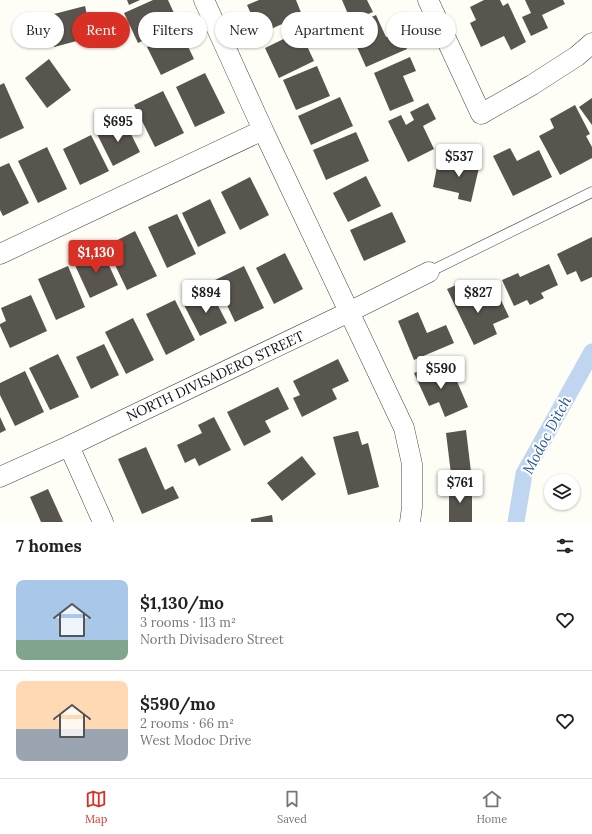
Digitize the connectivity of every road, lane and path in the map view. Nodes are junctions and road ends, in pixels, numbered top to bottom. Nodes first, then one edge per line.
1 (204, 0) edge
2 (428, 0) edge
3 (592, 43) edge
4 (263, 130) junction
5 (592, 192) edge
6 (0, 254) edge
7 (429, 272) joint
8 (349, 312) junction
9 (68, 446) junction
10 (0, 477) edge
11 (103, 522) edge
12 (410, 522) edge

1 - 4 street
2 - 3 street
4 - 6 street
4 - 8 street
5 - 7 lane
7 - 8 street, NORTH DIVISADERO STREET
8 - 9 street, NORTH DIVISADERO STREET
8 - 12 street
9 - 10 street, NORTH DIVISADERO STREET
9 - 11 street

